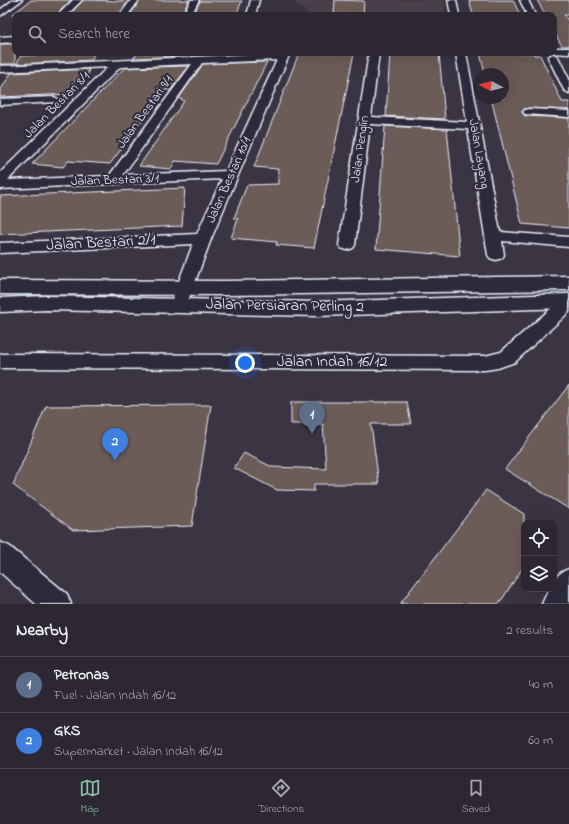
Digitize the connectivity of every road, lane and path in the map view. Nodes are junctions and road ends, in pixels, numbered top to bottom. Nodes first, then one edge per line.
1 (18, 0) edge
2 (78, 0) edge
3 (136, 0) edge
4 (195, 0) edge
5 (255, 0) edge
6 (452, 0) edge
7 (524, 0) edge
8 (65, 12) edge
9 (126, 12) edge
10 (189, 12) edge
11 (252, 12) edge
12 (454, 12) edge
13 (530, 12) edge
14 (0, 14) edge
15 (12, 39) edge
16 (0, 40) edge
17 (569, 52) edge
18 (557, 54) edge
19 (270, 56) edge
20 (284, 56) edge
21 (374, 56) edge
22 (462, 56) edge
23 (554, 56) edge
24 (199, 61) junction
25 (117, 64) junction
26 (2, 72) edge
27 (569, 90) edge
28 (54, 100) dead end
29 (0, 102) edge
30 (529, 112) dead end
31 (569, 114) edge
32 (364, 120) junction
33 (474, 126) junction
34 (230, 175) junction
35 (113, 180) junction
36 (0, 181) edge
37 (0, 185) edge
38 (493, 236) junction
39 (203, 238) junction
40 (569, 242) edge
41 (347, 245) dead end
42 (0, 248) edge
43 (496, 255) dead end
44 (569, 283) edge
45 (0, 287) edge
46 (183, 296) junction
47 (569, 301) edge
48 (0, 305) edge
49 (0, 361) edge
50 (0, 555) edge
51 (569, 582) edge
52 (57, 604) edge
53 (556, 604) edge

1 - 14 street
2 - 8 street
3 - 9 street
4 - 10 street
5 - 11 street
6 - 12 street
7 - 13 street
15 - 16 street
17 - 18 street
19 - 24 street
20 - 34 street, Jalan Bestari 10/1
21 - 32 street, Jalan Penglin
22 - 33 street, Jalan Layang
23 - 27 street
24 - 25 street
24 - 35 street, Jalan Bestari 9/1
25 - 26 street
25 - 36 street, Jalan Bestari 8/1
28 - 29 street
30 - 31 street
32 - 33 street
32 - 41 street, Jalan Penglin
33 - 38 street, Jalan Layang
34 - 35 street, Jalan Bestari 3/1
34 - 39 street, Jalan Bestari 10/1
35 - 37 street, Jalan Bestari 3/1
38 - 40 street
38 - 43 street, Jalan Layang
39 - 42 street, Jalan Bestari 2/1
39 - 46 street, Jalan Bestari 10/1
44 - 46 main road, Jalan Persiaran Perling 2
45 - 46 main road, Jalan Persiaran Perling 2
46 - 47 main road, Jalan Persiaran Perling 2
46 - 48 main road, Jalan Persiaran Perling 2
47 - 49 street, Jalan Indah 16/12
50 - 52 street
51 - 53 street

